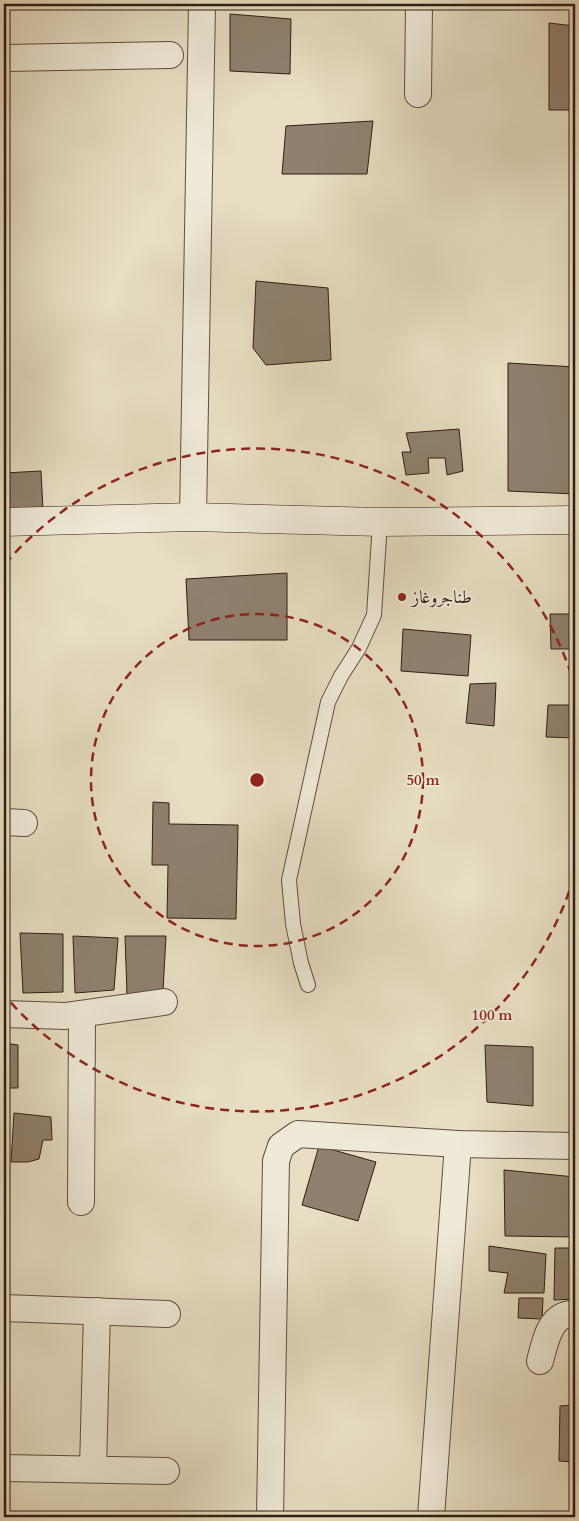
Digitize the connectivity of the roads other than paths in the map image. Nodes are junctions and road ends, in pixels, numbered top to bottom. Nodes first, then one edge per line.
1 (202, 4) edge
2 (419, 4) edge
3 (170, 55) dead end
4 (4, 58) edge
5 (418, 94) dead end
6 (192, 517) junction
7 (575, 520) edge
8 (4, 522) edge
9 (380, 522) junction
10 (308, 985) dead end
11 (164, 1002) dead end
12 (4, 1014) edge
13 (82, 1014) junction
14 (458, 1144) junction
15 (575, 1146) edge
16 (81, 1202) dead end
17 (4, 1308) edge
18 (97, 1311) junction
19 (167, 1314) dead end
20 (575, 1314) edge
21 (540, 1361) dead end
22 (4, 1468) edge
23 (94, 1469) junction
24 (166, 1471) dead end
25 (270, 1517) edge
26 (431, 1517) edge

1 - 6 street
2 - 5 street
3 - 4 street
6 - 8 street
6 - 9 street
7 - 9 street
9 - 10 lane
11 - 13 street
12 - 13 street
13 - 16 street
14 - 15 street
14 - 25 street
14 - 26 street
17 - 18 street
18 - 19 street
18 - 23 street
20 - 21 street
22 - 23 street
23 - 24 street

